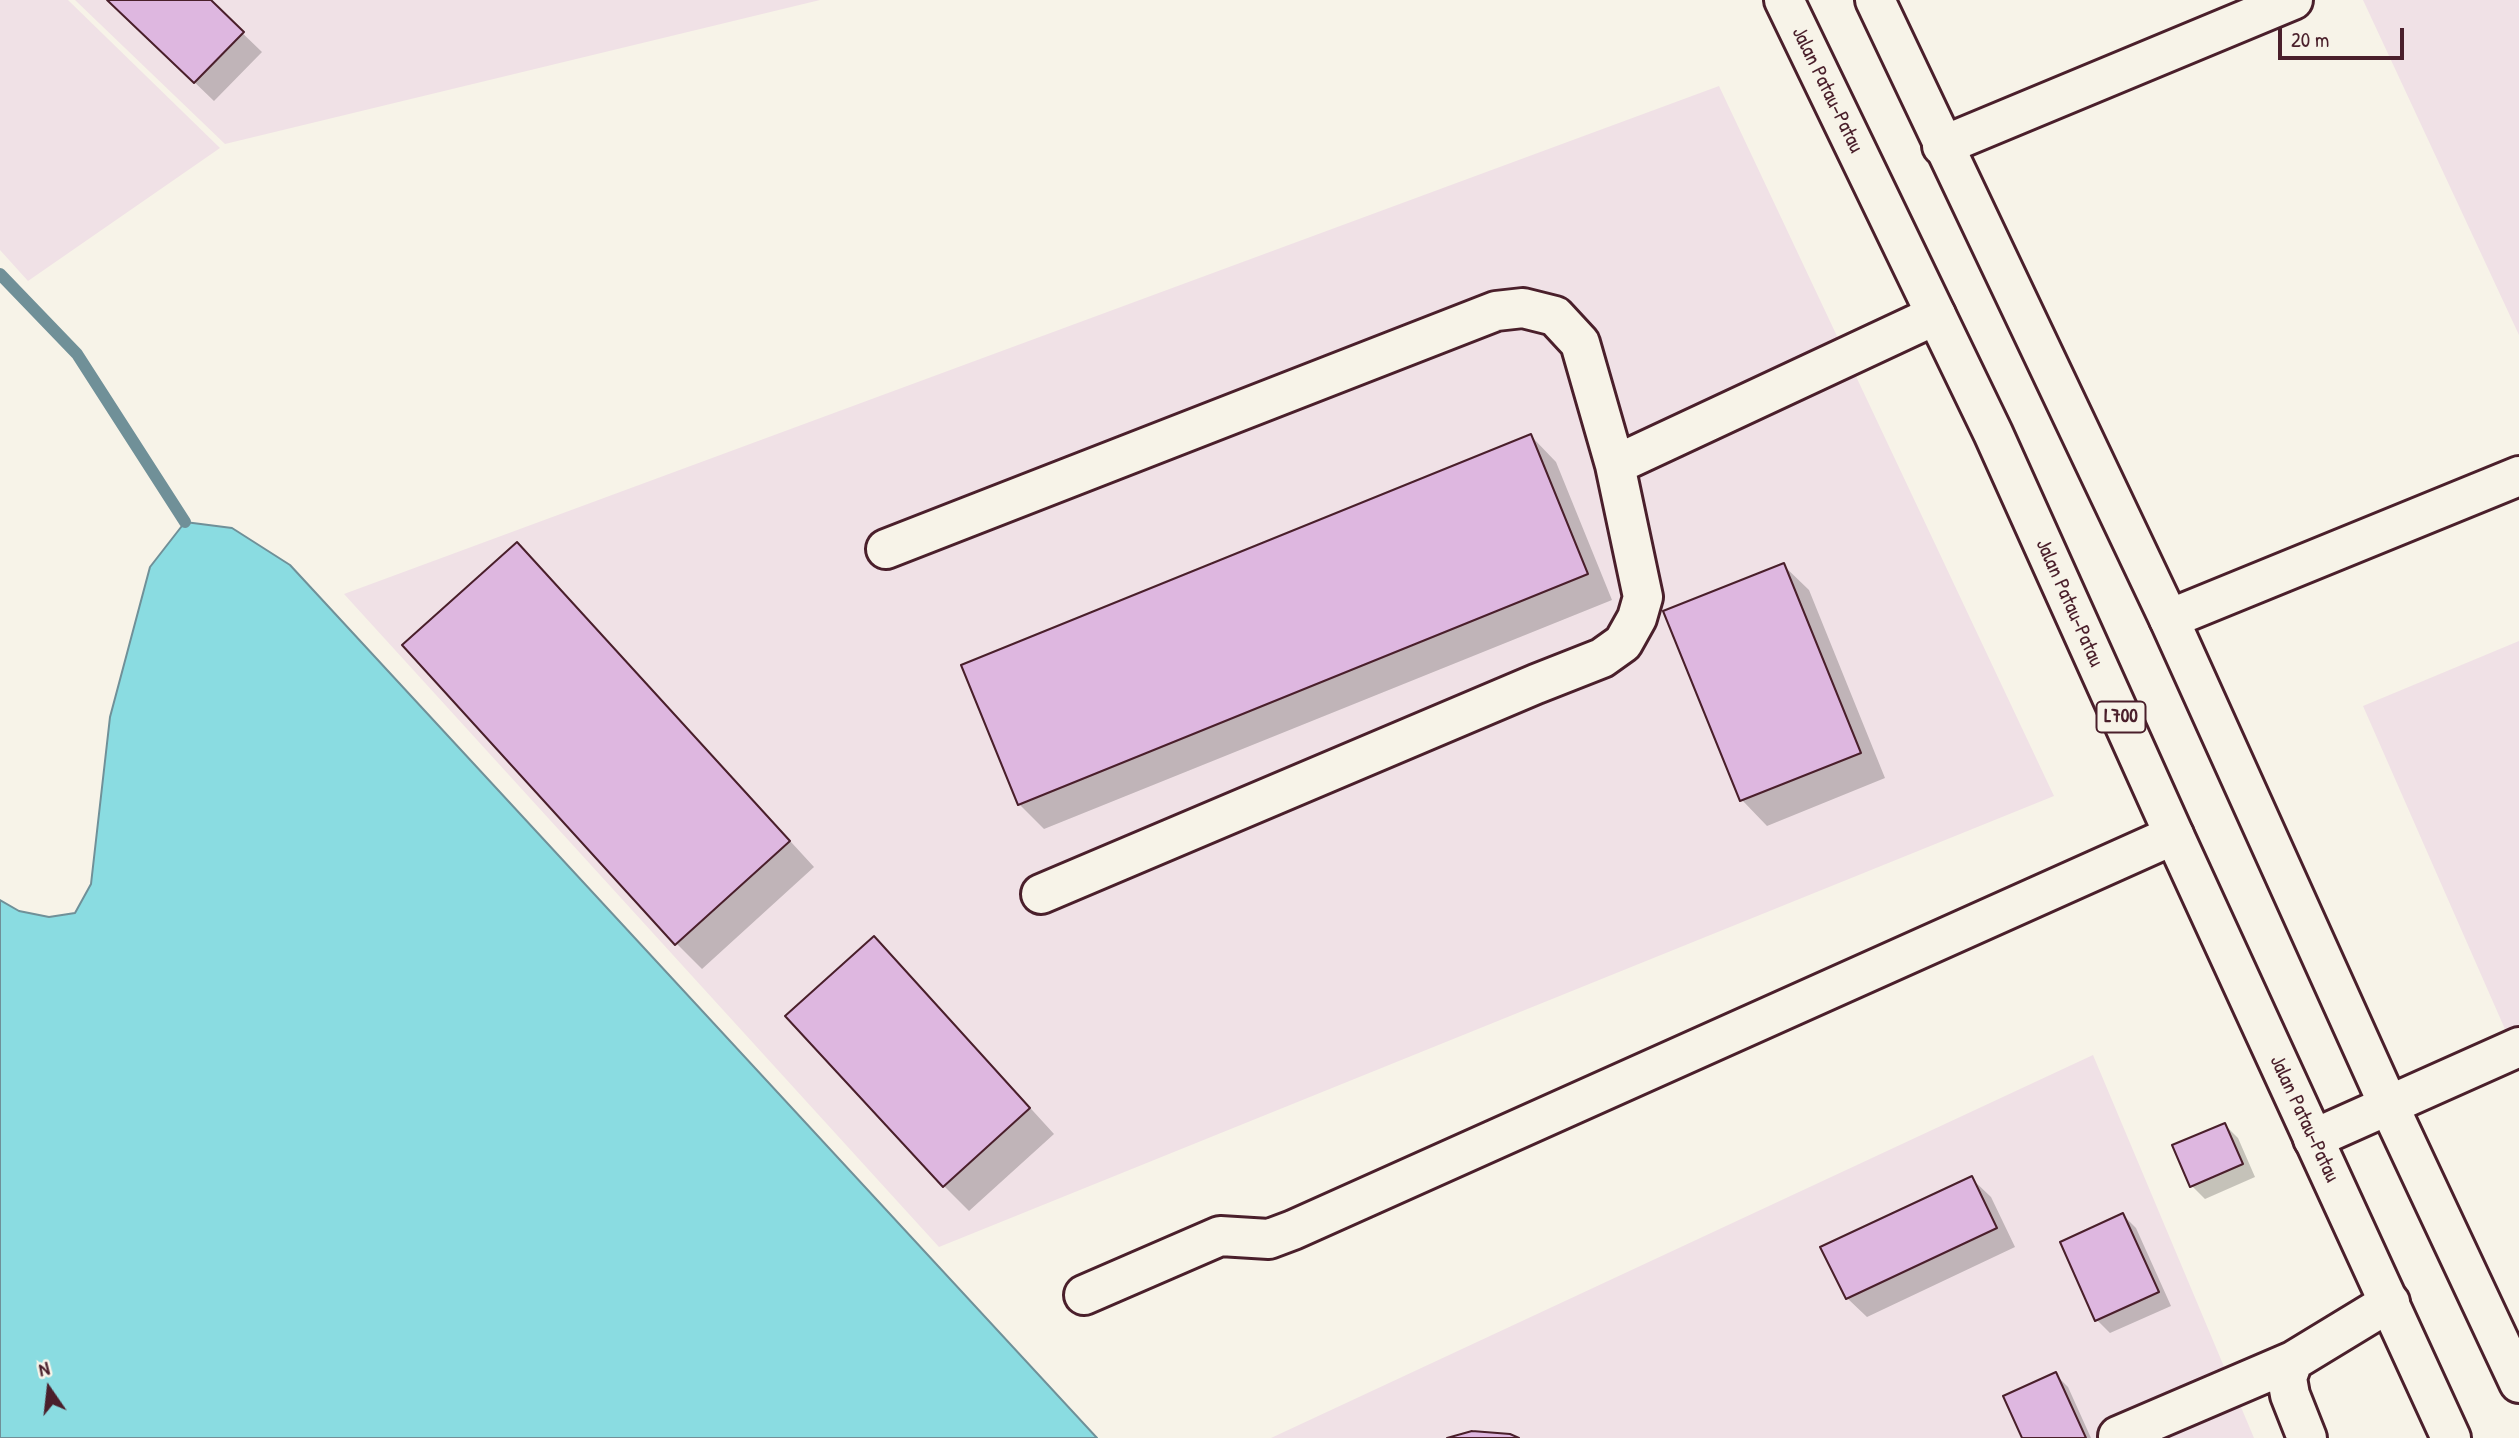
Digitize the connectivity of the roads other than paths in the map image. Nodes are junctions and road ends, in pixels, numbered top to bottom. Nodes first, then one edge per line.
1 (1784, 0) edge
2 (1875, 0) edge
3 (2293, 0) edge
4 (1942, 146) junction
5 (1936, 315) junction
6 (1615, 465) junction
7 (2519, 477) edge
8 (887, 549) dead end
9 (2169, 619) junction
10 (2174, 835) junction
11 (1041, 894) dead end
12 (2519, 1047) edge
13 (2389, 1106) junction
14 (2313, 1139) junction
15 (1084, 1295) dead end
16 (2390, 1302) junction
17 (2293, 1361) junction
18 (2519, 1382) edge
19 (2118, 1436) dead end
20 (2307, 1438) edge
21 (2451, 1438) edge

1 - 5 main road, Jalan Patau-Patau / L700
2 - 4 main road
3 - 4 main road
4 - 9 main road
5 - 6 main road
5 - 10 main road, Jalan Patau-Patau / L700
6 - 8 main road
6 - 11 main road
7 - 9 main road
9 - 13 main road
10 - 14 main road, Jalan Patau-Patau / L700
10 - 15 main road
12 - 13 main road
13 - 14 main road
13 - 18 main road
14 - 16 main road, Jalan Patau-Patau / L700
16 - 17 main road
16 - 21 main road, Jalan Patau-Patau / L700
17 - 19 main road
17 - 20 main road

